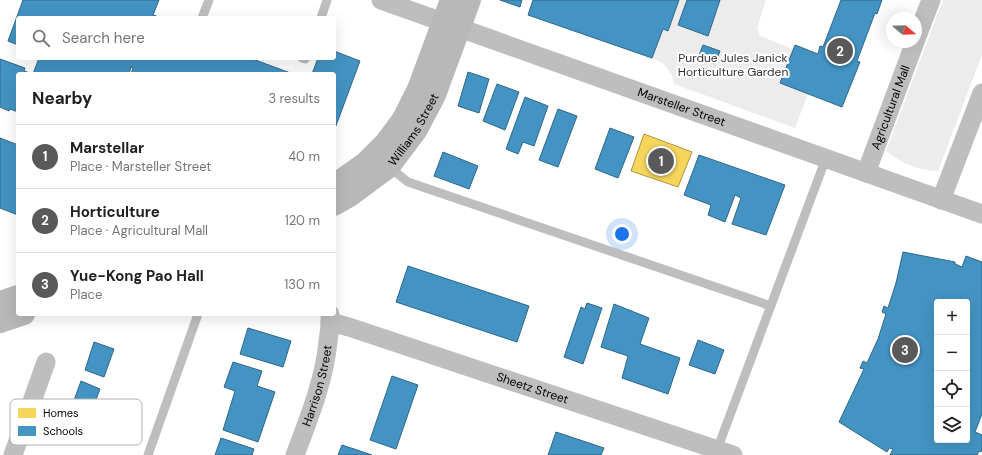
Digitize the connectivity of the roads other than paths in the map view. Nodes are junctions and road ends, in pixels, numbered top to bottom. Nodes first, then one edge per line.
1 (209, 0) edge
2 (327, 0) edge
3 (381, 0) edge
4 (451, 0) edge
5 (470, 0) edge
6 (930, 0) edge
7 (203, 16) edge
8 (322, 16) edge
9 (922, 22) edge
10 (451, 25) junction
11 (913, 48) edge
12 (982, 92) edge
13 (826, 158) junction
14 (389, 167) junction
15 (866, 172) junction
16 (336, 184) edge
17 (941, 200) junction
18 (336, 204) edge
19 (982, 214) edge
20 (16, 297) edge
21 (0, 302) edge
22 (771, 306) junction
23 (18, 316) edge
24 (197, 316) edge
25 (330, 318) edge
26 (0, 322) edge
27 (46, 362) dead end
28 (33, 399) edge
29 (17, 445) edge
30 (725, 452) edge
31 (13, 455) edge
32 (148, 455) edge
33 (295, 455) edge

1 - 7 lane
2 - 8 lane
3 - 10 street, Marsteller Street
4 - 10 main road
5 - 10 main road
6 - 9 street
10 - 13 street, Marsteller Street
10 - 14 main road, Williams Street
10 - 16 main road, Williams Street
11 - 15 street, Agricultural Mall
12 - 17 street
13 - 15 street, Marsteller Street
13 - 22 lane
14 - 18 main road, Williams Street
14 - 22 lane
15 - 17 street, Marsteller Street
17 - 19 street, Marsteller Street
20 - 21 main road
22 - 30 lane
23 - 26 main road
24 - 32 lane
25 - 30 street, Sheetz Street
25 - 33 street, Harrison Street
27 - 28 street
29 - 31 street

